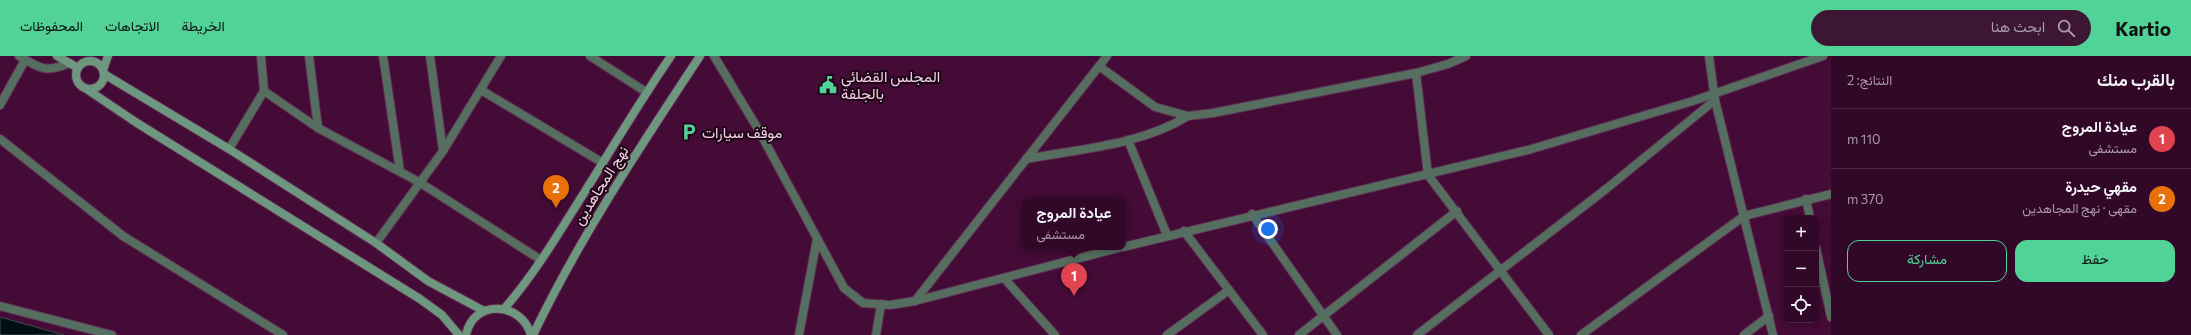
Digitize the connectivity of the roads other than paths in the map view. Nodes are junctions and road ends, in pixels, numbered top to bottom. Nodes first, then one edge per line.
1 (57, 56) edge
2 (108, 56) edge
3 (261, 56) edge
4 (309, 56) edge
5 (383, 56) edge
6 (430, 56) edge
7 (501, 56) edge
8 (590, 56) edge
9 (671, 56) edge
10 (700, 56) edge
11 (714, 56) edge
12 (1107, 56) edge
13 (1466, 56) edge
14 (1709, 56) edge
15 (1823, 56) edge
16 (22, 58) edge
17 (89, 59) edge
18 (1446, 60) edge
19 (70, 63) junction
20 (1099, 66) junction
21 (78, 68) junction
22 (104, 72) junction
23 (1416, 73) junction
24 (88, 90) junction
25 (481, 90) junction
26 (264, 91) junction
27 (646, 92) junction
28 (1715, 96) junction
29 (0, 105) edge
30 (1188, 116) junction
31 (318, 128) junction
32 (0, 139) edge
33 (1128, 140) junction
34 (229, 149) junction
35 (443, 151) junction
36 (1026, 159) junction
37 (603, 164) junction
38 (400, 171) junction
39 (1428, 175) junction
40 (419, 182) junction
41 (1831, 194) edge
42 (1806, 199) junction
43 (1457, 211) junction
44 (1252, 214) junction
45 (1809, 215) edge
46 (1744, 216) junction
47 (1184, 231) junction
48 (1167, 235) junction
49 (817, 240) junction
50 (376, 243) junction
51 (1126, 246) edge
52 (1111, 250) edge
53 (1817, 251) edge
54 (541, 260) junction
55 (1501, 269) junction
56 (1831, 273) edge
57 (1822, 275) junction
58 (1004, 278) junction
59 (1229, 290) junction
60 (915, 301) junction
61 (881, 304) junction
62 (0, 306) edge
63 (504, 309) junction
64 (484, 311) junction
65 (1324, 316) junction
66 (1769, 316) junction
67 (1831, 317) edge
68 (112, 335) edge
69 (283, 335) edge
70 (459, 335) edge
71 (466, 335) edge
72 (532, 335) edge
73 (799, 335) edge
74 (876, 335) edge
75 (1055, 335) edge
76 (1167, 335) edge
77 (1263, 335) edge
78 (1299, 335) edge
79 (1337, 335) edge
80 (1417, 335) edge
81 (1549, 335) edge
82 (1581, 335) edge
83 (1744, 335) edge
84 (1773, 335) edge

1 - 19 street
2 - 22 street
3 - 26 street
4 - 31 street
5 - 38 street
6 - 35 street
7 - 25 street
8 - 27 street
9 - 27 street, نهج المجاهدين
10 - 72 street, نهج المجاهدين
11 - 49 street
12 - 20 street
13 - 18 street
14 - 28 street
15 - 28 street
16 - 19 street
16 - 29 street
17 - 21 street
17 - 22 street
18 - 23 street
19 - 21 street
20 - 30 street
20 - 36 street
21 - 24 street
22 - 24 street
22 - 34 street
23 - 30 street
23 - 39 street
24 - 70 street
25 - 35 street
25 - 37 street
26 - 31 street
26 - 34 street
27 - 37 street, نهج المجاهدين
28 - 39 street
28 - 46 street
28 - 55 street
30 - 33 street
31 - 38 street
32 - 69 street
33 - 36 street
33 - 48 street
34 - 50 street
35 - 40 street
36 - 60 street
37 - 54 street, نهج المجاهدين
38 - 40 street
39 - 43 street
39 - 44 street
40 - 50 street
40 - 54 street
41 - 42 street
42 - 45 street
42 - 46 street
43 - 55 street
43 - 65 street
44 - 47 street
44 - 65 street
46 - 66 street
46 - 82 street
47 - 48 street
47 - 59 street
48 - 51 street
49 - 61 street
49 - 73 street
50 - 64 street
52 - 58 street
53 - 57 street
54 - 63 street, نهج المجاهدين
55 - 80 street
55 - 81 street
56 - 57 street
57 - 67 street
58 - 60 street
58 - 75 street
59 - 76 street
59 - 77 street
60 - 61 street
61 - 74 street
62 - 68 street
63 - 64 street
63 - 72 street
64 - 71 street
65 - 78 street
65 - 79 street
66 - 83 street
66 - 84 street

